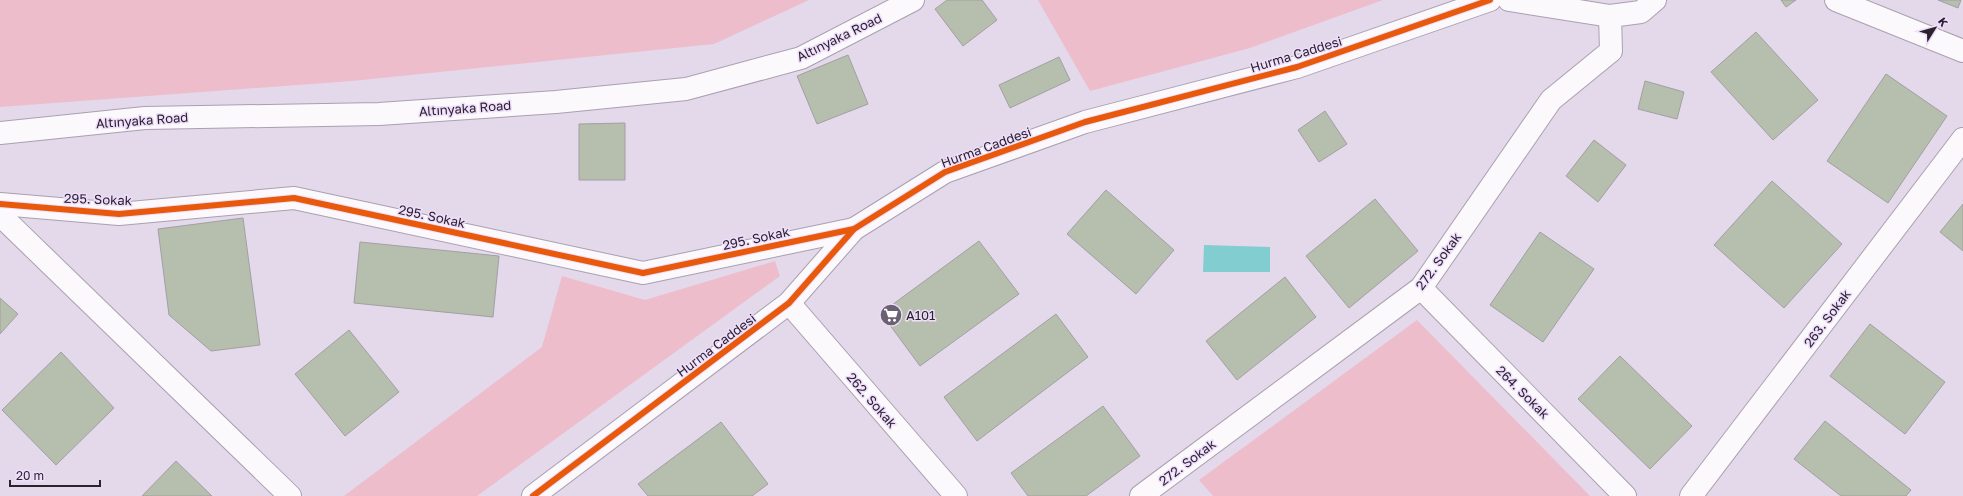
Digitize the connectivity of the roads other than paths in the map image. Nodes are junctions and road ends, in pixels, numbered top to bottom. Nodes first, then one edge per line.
1 (912, 0) edge
2 (1490, 0) edge
3 (1509, 0) edge
4 (1655, 0) edge
5 (1836, 0) edge
6 (1610, 16) junction
7 (1963, 51) edge
8 (0, 132) edge
9 (1963, 139) edge
10 (0, 204) edge
11 (0, 215) edge
12 (854, 229) junction
13 (1421, 288) junction
14 (789, 304) junction
15 (290, 496) edge
16 (533, 496) edge
17 (956, 496) edge
18 (1141, 496) edge
19 (1625, 496) edge
20 (1691, 496) edge

1 - 8 street, Altınyaka Road
2 - 12 street, Hurma Caddesi
3 - 6 street
4 - 6 street
5 - 7 street
6 - 13 street, 272. Sokak
9 - 20 street, 263. Sokak
10 - 12 street, 295. Sokak
11 - 15 street
12 - 14 street, Hurma Caddesi
13 - 18 street, 272. Sokak
13 - 19 street, 264. Sokak
14 - 16 street, Hurma Caddesi
14 - 17 street, 262. Sokak

